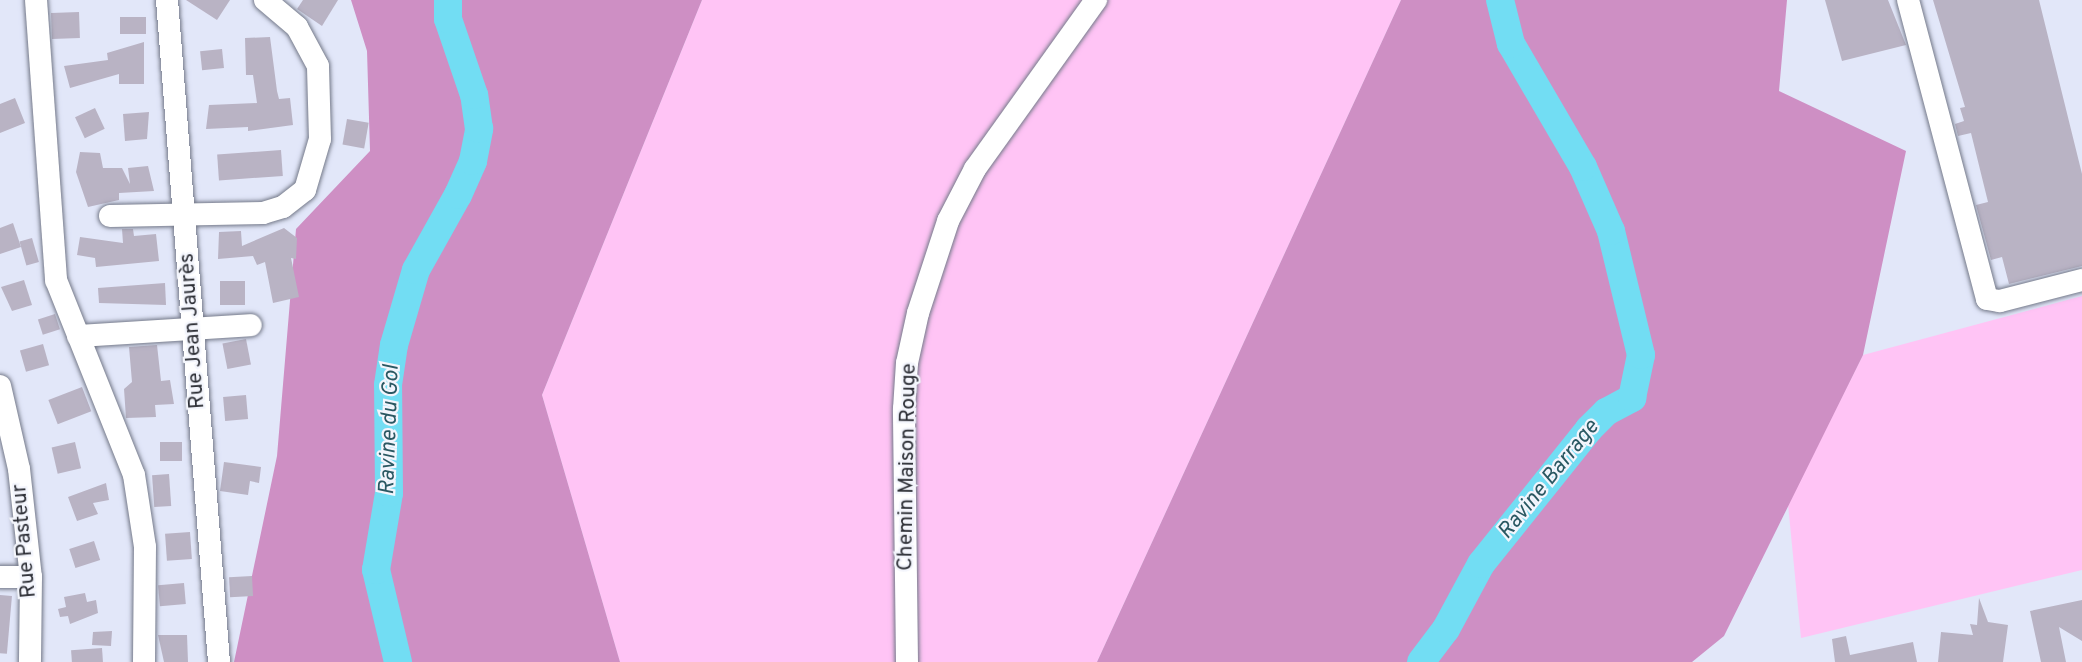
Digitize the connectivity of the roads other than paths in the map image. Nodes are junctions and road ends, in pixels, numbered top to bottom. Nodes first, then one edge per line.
1 (36, 0) edge
2 (167, 0) edge
3 (265, 0) edge
4 (1096, 0) edge
5 (1908, 0) edge
6 (110, 216) dead end
7 (184, 216) junction
8 (2082, 280) edge
9 (251, 324) dead end
10 (193, 328) junction
11 (78, 336) junction
12 (0, 386) edge
13 (0, 577) edge
14 (31, 577) junction
15 (30, 662) edge
16 (144, 662) edge
17 (219, 662) edge
18 (907, 662) edge

1 - 11 street
2 - 7 street, Rue Jean Jaurès
3 - 7 street
4 - 18 street, Chemin Maison Rouge
5 - 8 street
6 - 7 street
7 - 10 street, Rue Jean Jaurès
9 - 10 street
10 - 11 street
10 - 17 street, Rue Jean Jaurès
11 - 16 street
12 - 14 street, Rue Pasteur
13 - 14 street
14 - 15 street, Rue Pasteur

